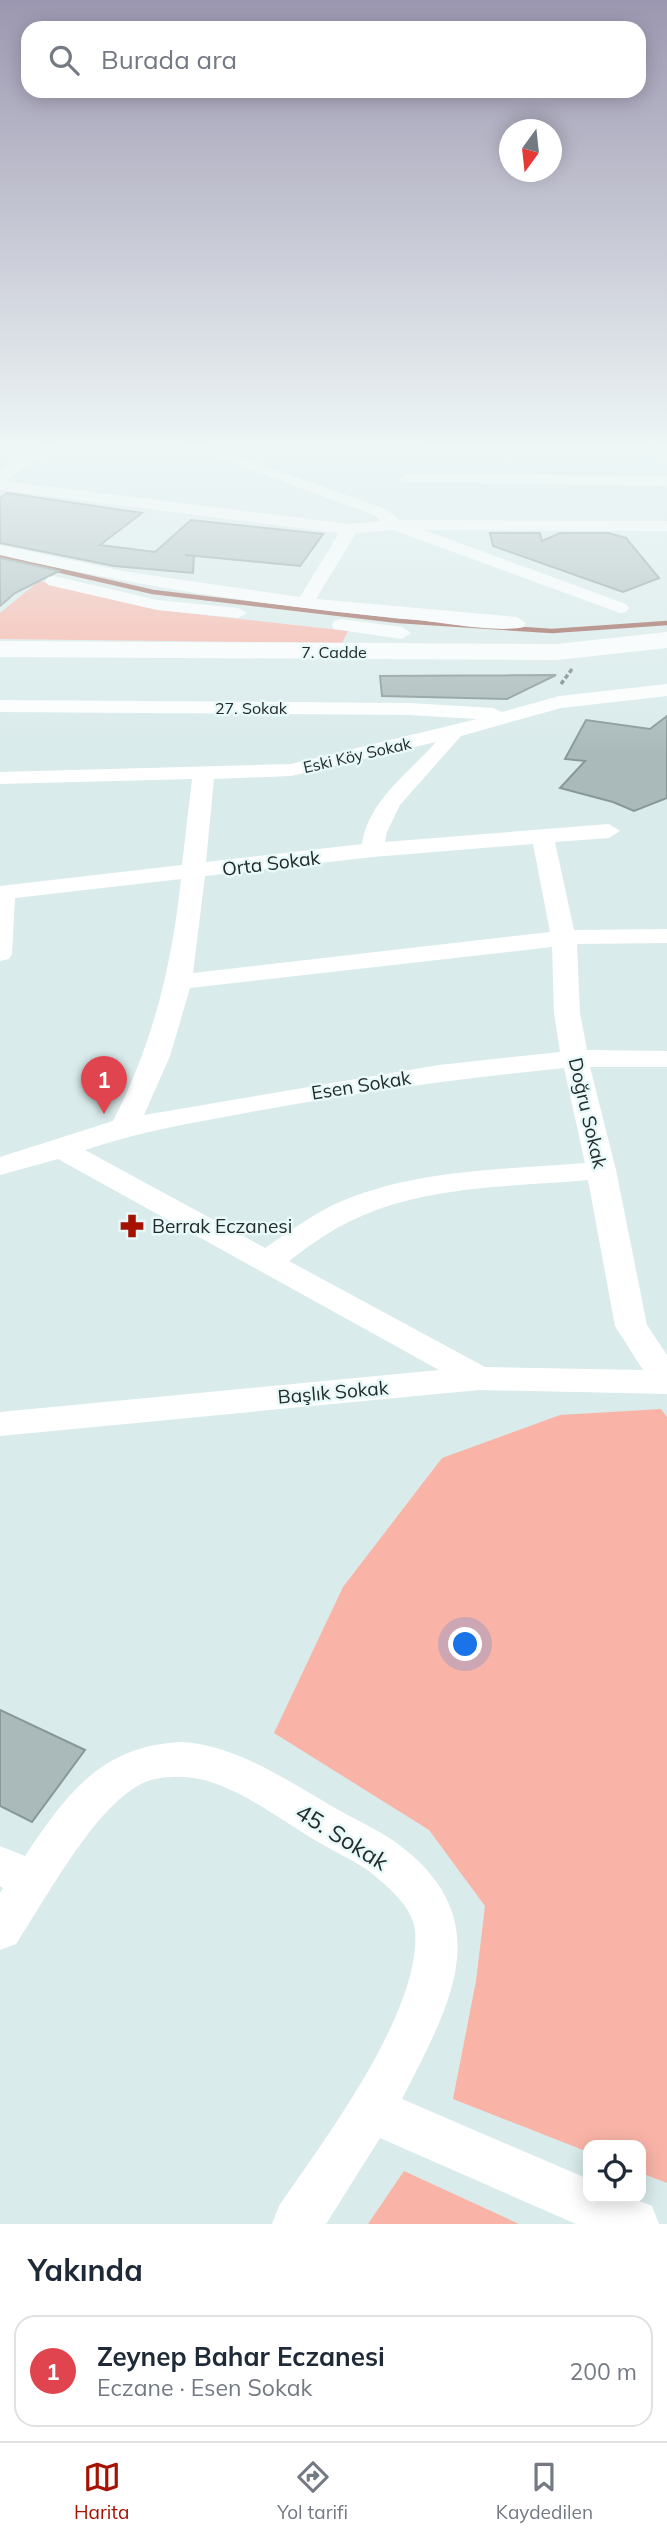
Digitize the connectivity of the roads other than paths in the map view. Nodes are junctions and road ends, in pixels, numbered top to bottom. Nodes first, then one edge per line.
1 (339, 547) edge
2 (467, 547) edge
3 (0, 550) edge
4 (0, 569) edge
5 (305, 603) junction
6 (620, 608) dead end
7 (517, 623) dead end
8 (402, 633) dead end
9 (667, 640) edge
10 (0, 649) edge
11 (667, 652) edge
12 (0, 659) edge
13 (667, 691) edge
14 (0, 706) edge
15 (502, 716) junction
16 (454, 732) junction
17 (204, 772) junction
18 (0, 778) edge
19 (609, 831) dead end
20 (542, 835) junction
21 (373, 850) junction
22 (194, 873) junction
23 (1, 893) edge
24 (667, 936) edge
25 (564, 940) junction
26 (0, 954) edge
27 (179, 982) junction
28 (575, 1059) junction
29 (667, 1059) edge
30 (124, 1127) junction
31 (61, 1149) junction
32 (0, 1166) edge
33 (601, 1170) junction
34 (266, 1262) junction
35 (480, 1378) junction
36 (667, 1382) edge
37 (0, 1424) edge
38 (17, 1874) edge
39 (0, 1930) edge
40 (371, 2110) junction
41 (298, 2224) edge
42 (634, 2224) edge

1 - 5 street
2 - 6 street
3 - 5 street
4 - 8 street
5 - 7 street
9 - 10 main road, 7. Cadde
11 - 12 main road, 7. Cadde
13 - 15 street, Eski Köy Sokak
14 - 15 street, 27. Sokak
15 - 16 street, Eski Köy Sokak
16 - 17 street, Eski Köy Sokak
16 - 21 street
17 - 18 street, Eski Köy Sokak
17 - 22 street
19 - 20 street, Orta Sokak
20 - 21 street, Orta Sokak
20 - 25 street, Doğru Sokak
21 - 22 street, Orta Sokak
22 - 23 street, Orta Sokak
22 - 27 street
23 - 26 street
24 - 25 street
25 - 27 street
25 - 28 street, Doğru Sokak
27 - 30 street
28 - 29 street, Esen Sokak
28 - 30 street, Esen Sokak
28 - 33 street, Doğru Sokak
30 - 31 street, Esen Sokak
31 - 32 street, Esen Sokak
31 - 34 street
33 - 34 street
33 - 36 street, Doğru Sokak
34 - 35 street
35 - 36 street, Başlık Sokak
35 - 37 street, Başlık Sokak
38 - 39 street, 45. Sokak
38 - 40 street, 45. Sokak
40 - 41 street, 45. Sokak
40 - 42 street

